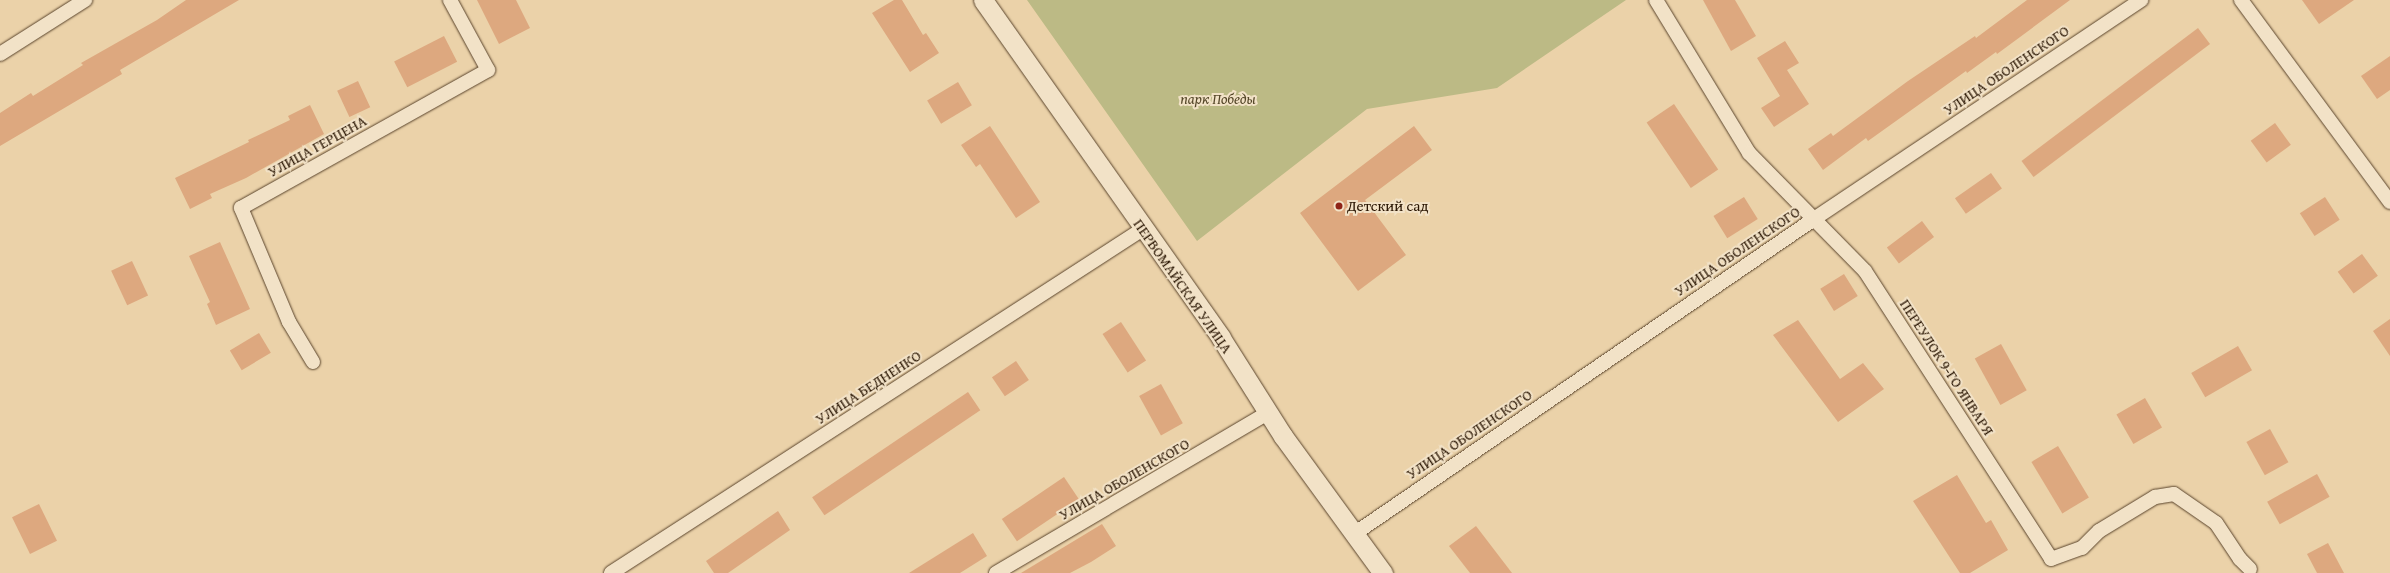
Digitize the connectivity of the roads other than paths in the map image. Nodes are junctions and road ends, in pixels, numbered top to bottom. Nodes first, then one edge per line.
1 (85, 0) edge
2 (450, 0) edge
3 (983, 0) edge
4 (1656, 0) edge
5 (2141, 0) edge
6 (2241, 0) edge
7 (0, 54) edge
8 (2390, 202) edge
9 (1814, 219) junction
10 (1143, 229) junction
11 (313, 362) dead end
12 (1268, 413) junction
13 (1354, 534) junction
14 (2250, 569) dead end
15 (611, 573) edge
16 (996, 573) edge
17 (1383, 573) edge

1 - 7 street
2 - 11 street, УЛИЦА ГЕРЦЕНА
3 - 10 main road, ПЕРВОМАЙСКАЯ УЛИЦА
4 - 9 street, ПЕРЕУЛОК 9-ГО ЯНВАРЯ
5 - 9 street, УЛИЦА ОБОЛЕНСКОГО
6 - 8 street
9 - 13 street, УЛИЦА ОБОЛЕНСКОГО
9 - 14 street, ПЕРЕУЛОК 9-ГО ЯНВАРЯ
10 - 12 main road, ПЕРВОМАЙСКАЯ УЛИЦА
10 - 15 street, УЛИЦА БЕДНЕНКО
12 - 13 main road, ПЕРВОМАЙСКАЯ УЛИЦА
12 - 16 street, УЛИЦА ОБОЛЕНСКОГО
13 - 17 main road, ПЕРВОМАЙСКАЯ УЛИЦА

